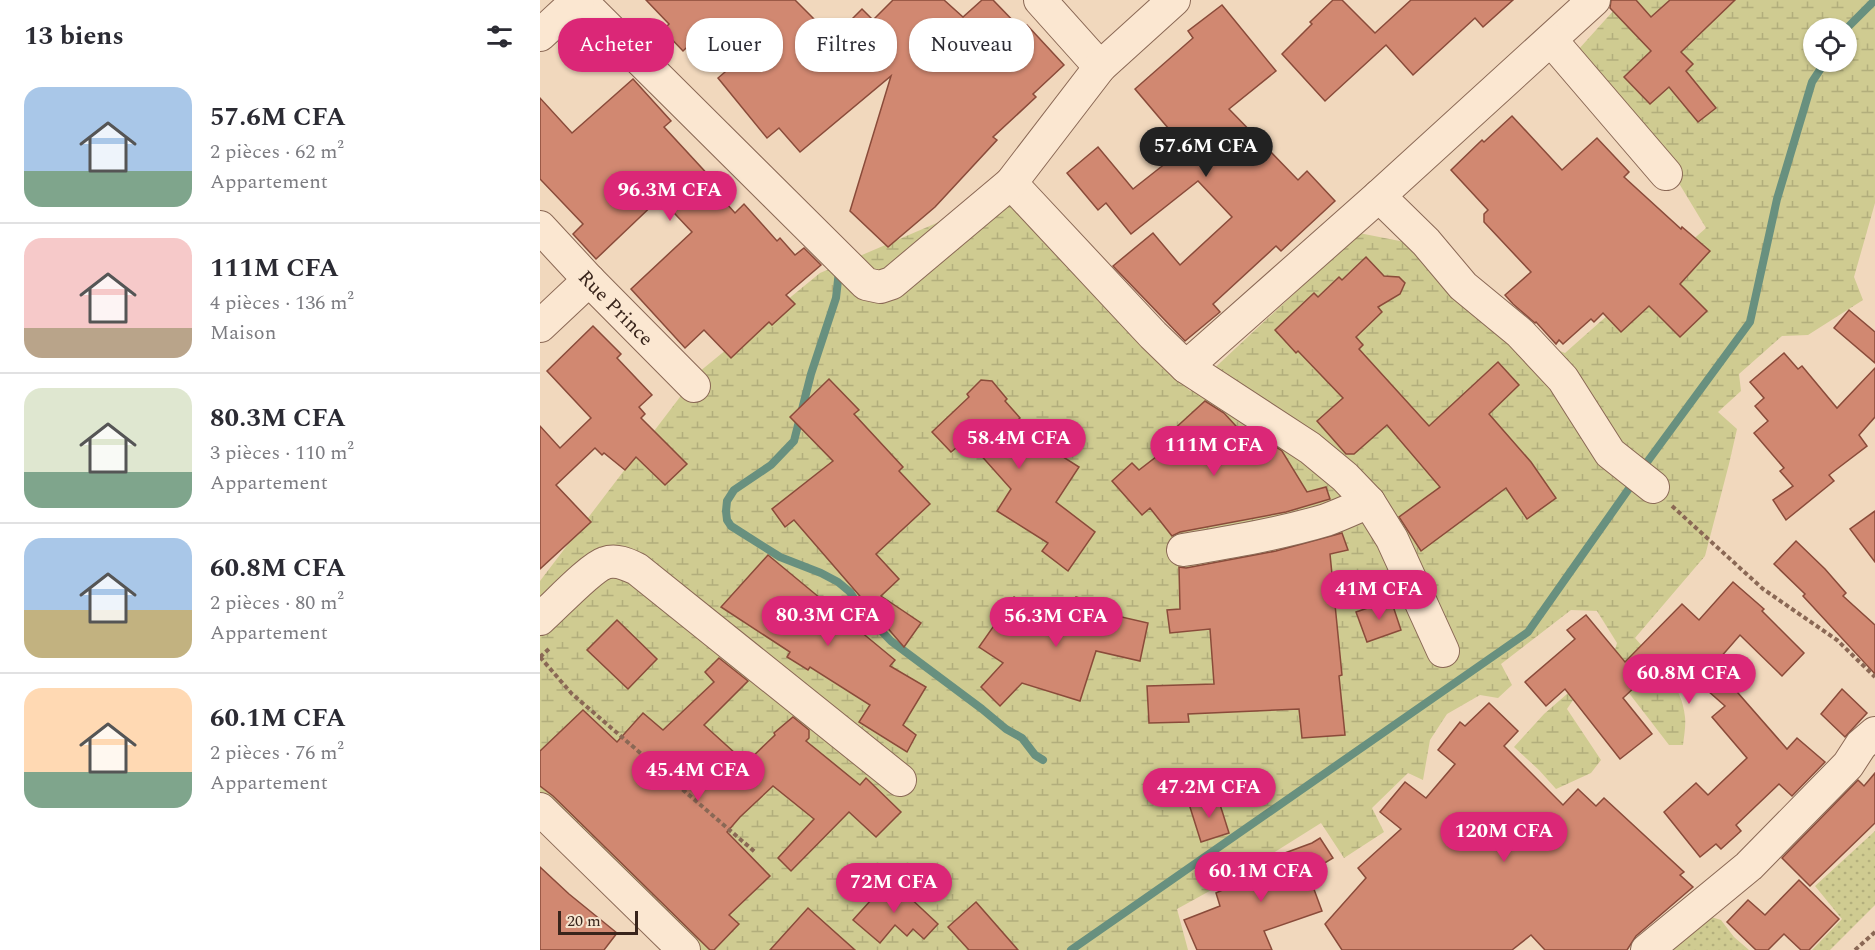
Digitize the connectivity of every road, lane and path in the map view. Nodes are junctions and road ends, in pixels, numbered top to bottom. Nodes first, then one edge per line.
1 (579, 0) edge
2 (1040, 0) edge
3 (1174, 0) edge
4 (1594, 0) edge
5 (540, 35) edge
6 (1551, 40) junction
7 (1100, 67) junction
8 (1666, 174) dead end
9 (1011, 183) junction
10 (1379, 196) junction
11 (540, 226) edge
12 (589, 280) junction
13 (540, 326) edge
14 (1186, 367) junction
15 (694, 386) dead end
16 (1653, 487) joint
17 (1369, 502) junction
18 (1183, 550) dead end
19 (540, 619) edge
20 (1443, 651) dead end
21 (540, 657) edge
22 (1875, 677) edge
23 (1875, 733) edge
24 (900, 780) dead end
25 (540, 808) edge
26 (755, 852) dead end
27 (1875, 932) edge
28 (684, 950) edge
29 (1647, 950) edge
30 (1855, 950) edge

1 - 5 street
1 - 9 street
2 - 7 street
3 - 7 street
4 - 6 street
6 - 8 street
6 - 10 street
7 - 9 street
9 - 14 street
10 - 14 street
10 - 16 street
11 - 12 street, Rue Prince
12 - 13 street
12 - 15 street, Rue Prince
14 - 17 street
16 - 22 path
17 - 18 street
17 - 20 street
19 - 24 street
21 - 26 path
23 - 29 street
25 - 28 street
27 - 30 path

